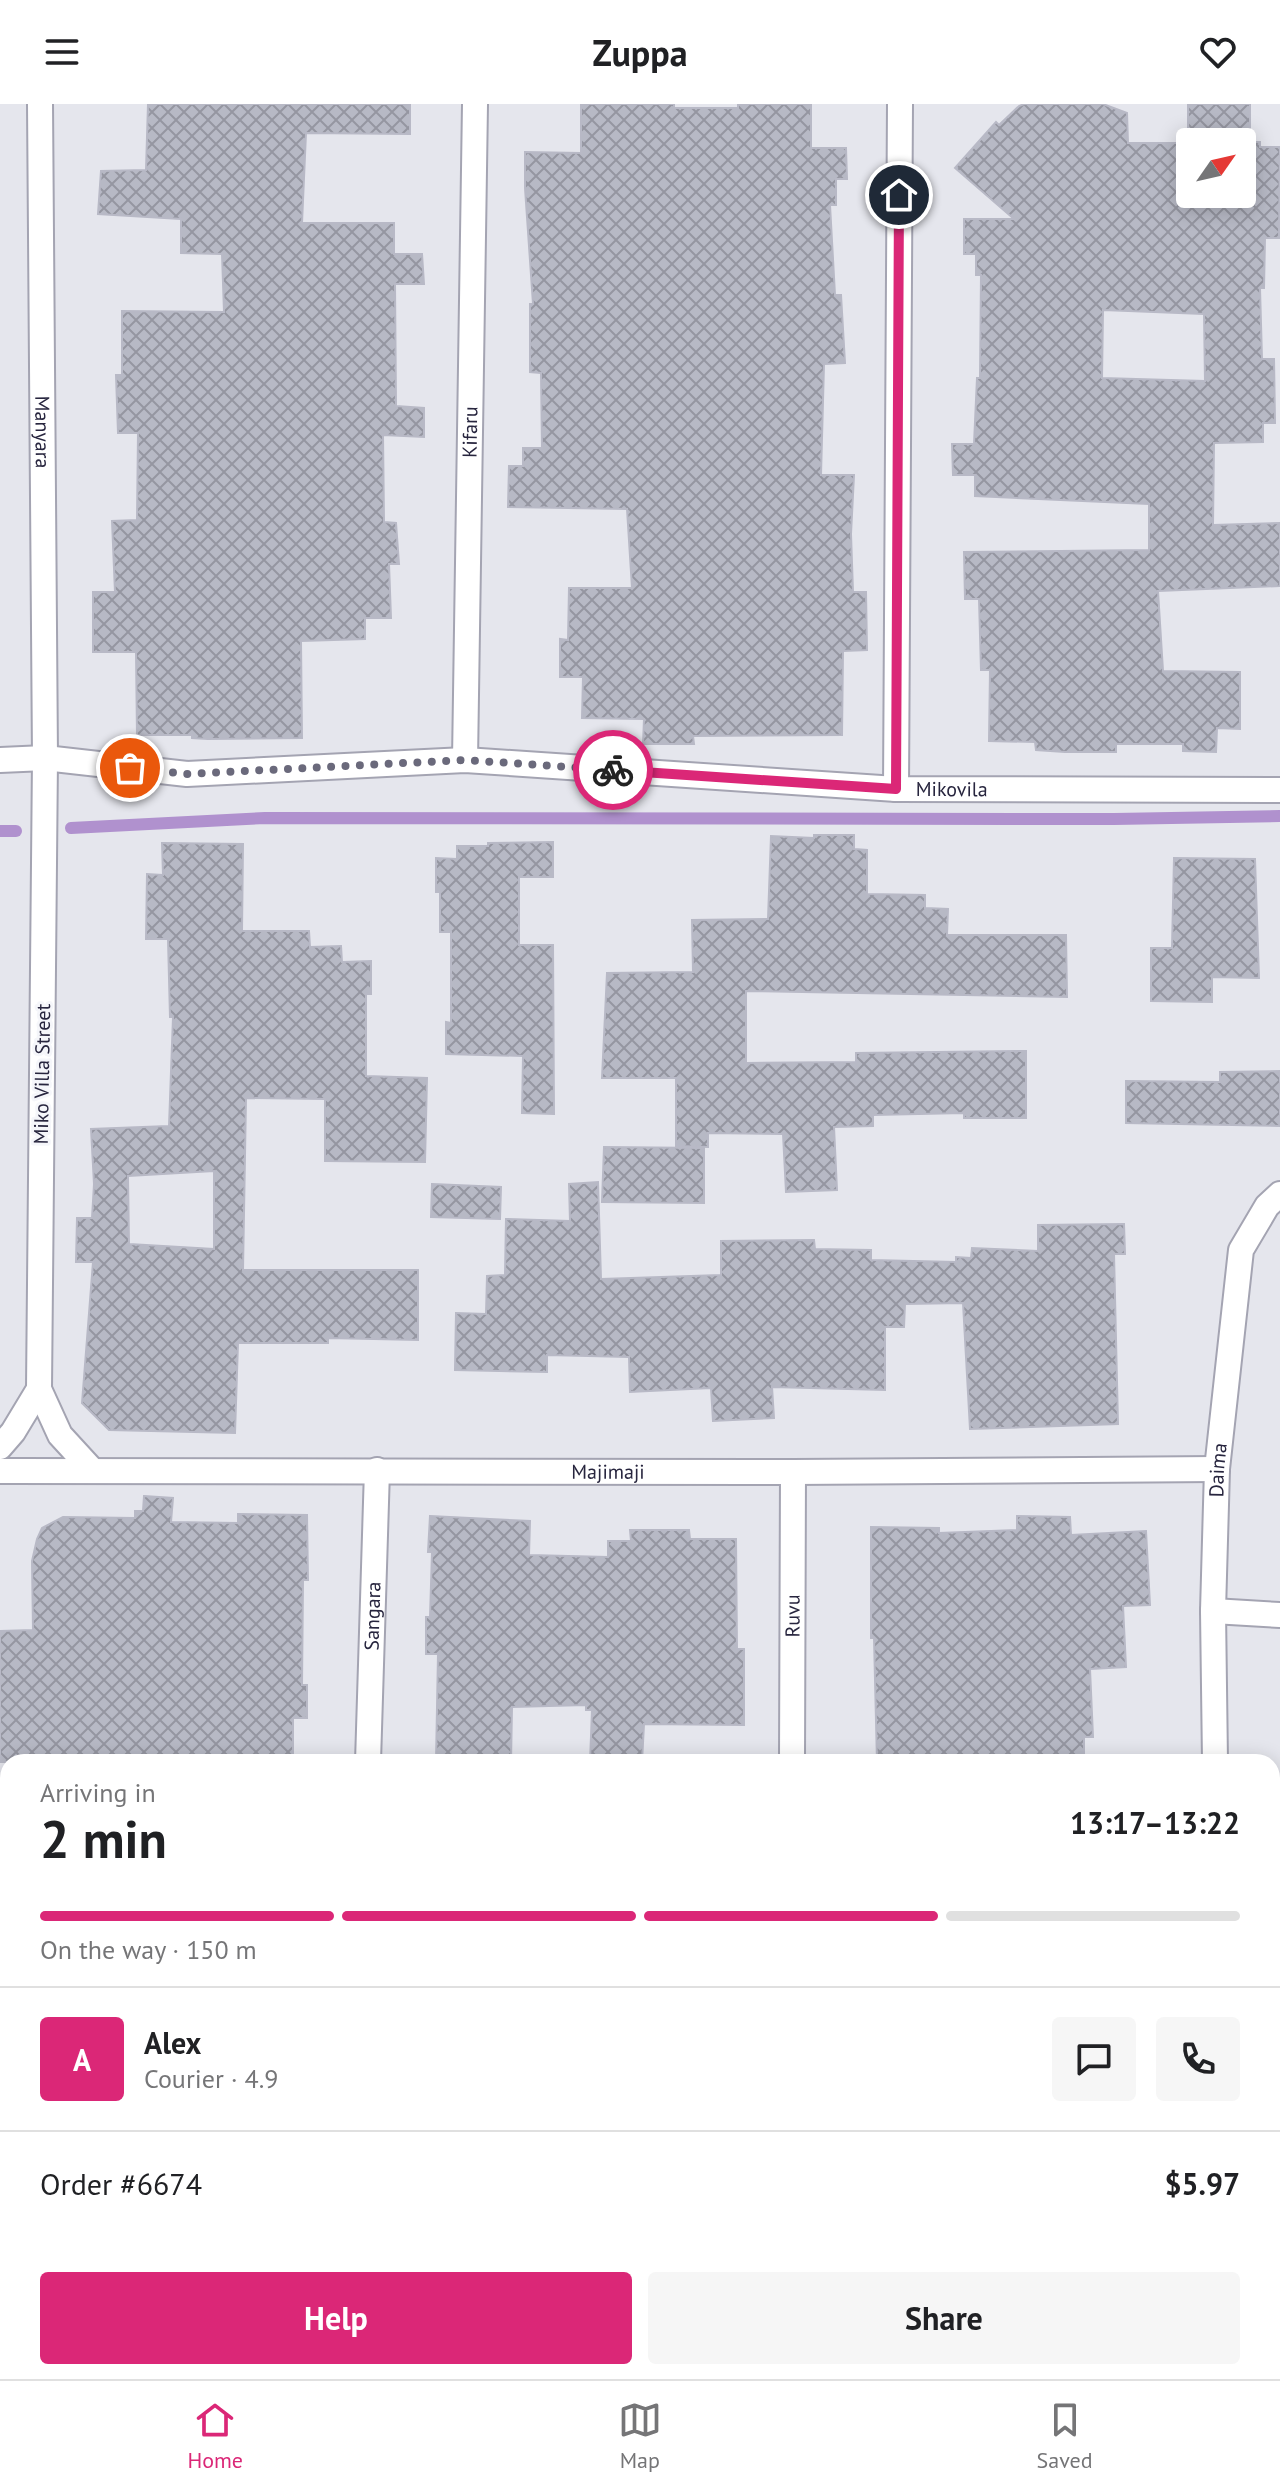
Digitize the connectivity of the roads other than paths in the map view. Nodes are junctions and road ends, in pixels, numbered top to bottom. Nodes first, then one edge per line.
1 (40, 104) edge
2 (475, 104) edge
3 (900, 104) edge
4 (45, 758) junction
5 (0, 760) edge
6 (465, 760) junction
7 (896, 789) junction
8 (1280, 790) edge
9 (1276, 1203) edge
10 (39, 1389) junction
11 (0, 1447) edge
12 (1217, 1469) junction
13 (377, 1470) junction
14 (0, 1471) edge
15 (93, 1471) junction
16 (793, 1472) junction
17 (1213, 1611) junction
18 (1280, 1615) edge
19 (368, 1754) edge
20 (792, 1754) edge
21 (1215, 1754) edge

1 - 4 street, Manyara
2 - 6 street, Kifaru
3 - 7 street
4 - 5 street, Mikovila
4 - 6 street, Mikovila
4 - 10 street, Miko Villa Street
6 - 7 street, Mikovila
7 - 8 street, Mikovila
9 - 12 street, Daima
10 - 11 street
10 - 15 street
12 - 16 street, Majimaji
12 - 17 street, Daima
13 - 15 street, Majimaji
13 - 16 street, Majimaji
13 - 19 street, Sangara
14 - 15 street, Majimaji
16 - 20 street, Ruvu
17 - 18 street
17 - 21 street, Daima

